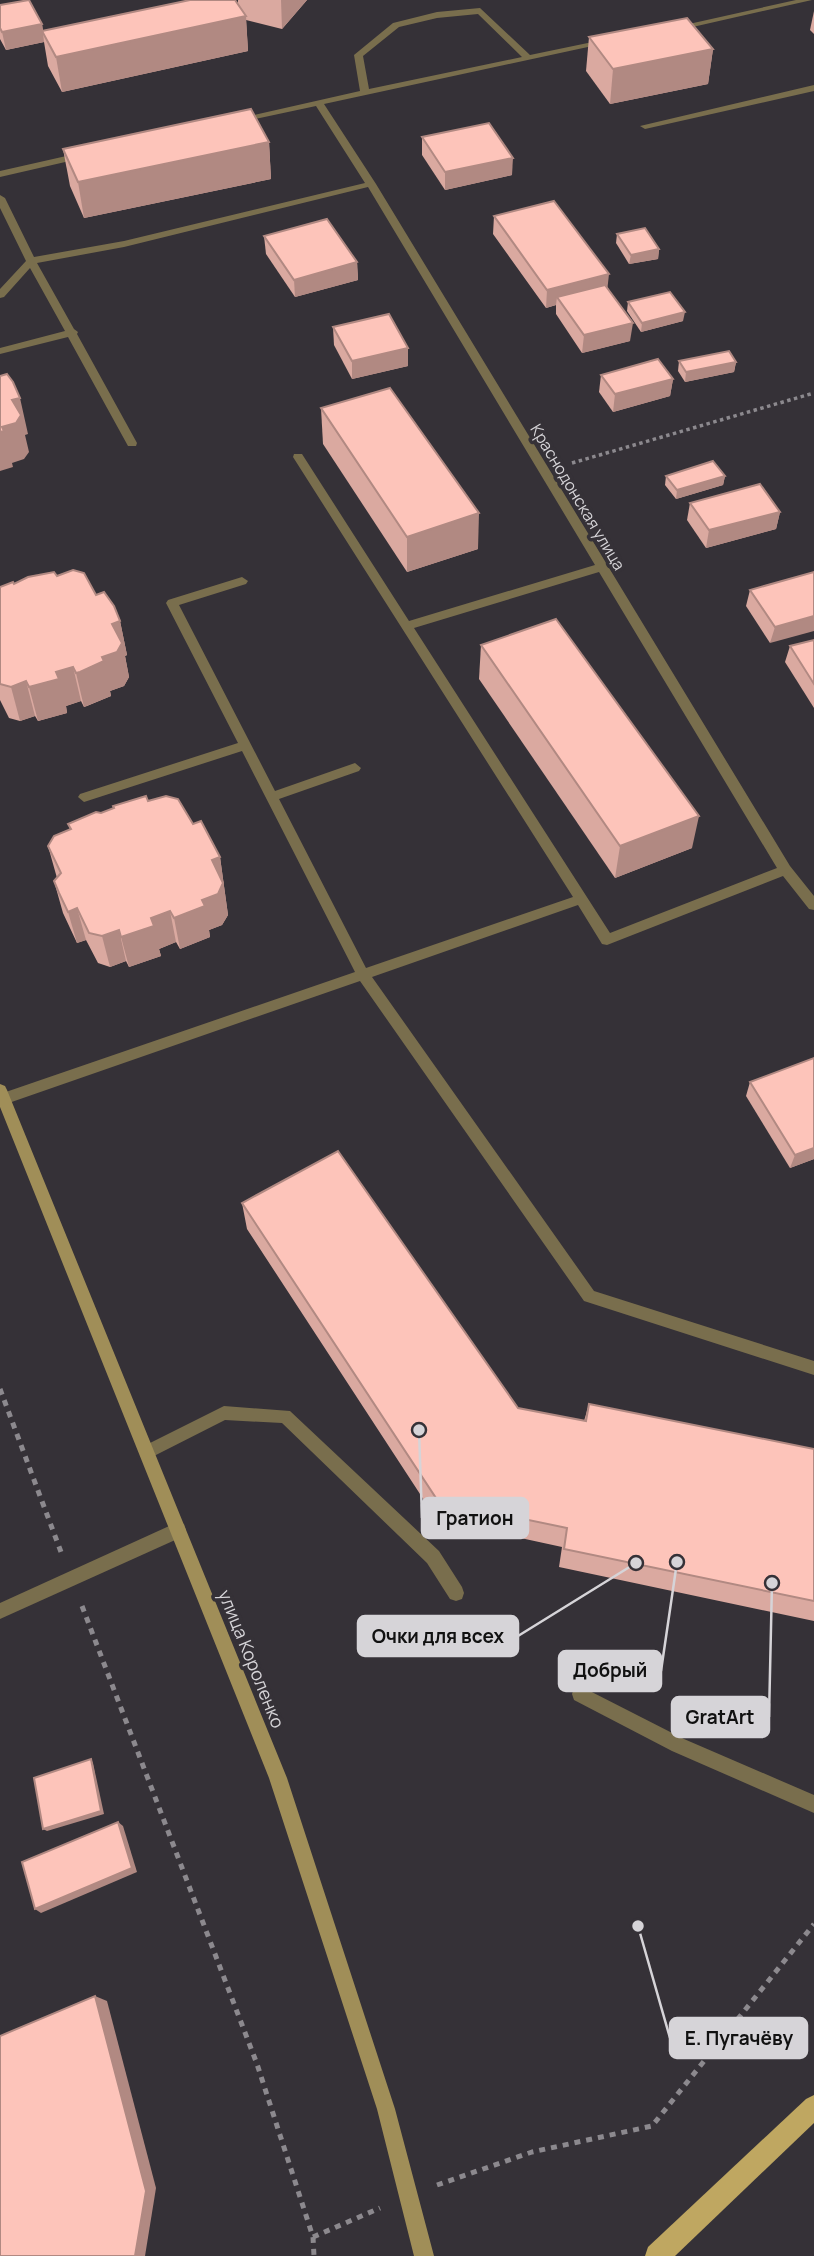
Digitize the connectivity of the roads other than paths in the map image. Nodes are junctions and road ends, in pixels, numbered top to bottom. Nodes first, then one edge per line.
1 (808, 0) edge
2 (661, 30) edge
3 (621, 39) edge
4 (528, 58) junction
5 (814, 88) edge
6 (365, 92) junction
7 (318, 102) junction
8 (225, 123) edge
9 (645, 126) dead end
10 (93, 153) edge
11 (0, 174) edge
12 (371, 184) junction
13 (0, 198) edge
14 (31, 261) junction
15 (0, 295) edge
16 (73, 332) junction
17 (0, 351) edge
18 (132, 443) dead end
19 (298, 457) dead end
20 (602, 567) junction
21 (242, 581) dead end
22 (407, 626) junction
23 (245, 745) junction
24 (355, 768) dead end
25 (83, 797) dead end
26 (271, 797) junction
27 (785, 870) junction
28 (581, 899) junction
29 (814, 905) edge
30 (363, 975) junction
31 (2, 1094) edge
32 (814, 1368) edge
33 (147, 1452) junction
34 (178, 1530) junction
35 (456, 1593) dead end
36 (0, 1611) edge
37 (580, 1694) dead end
38 (814, 1804) edge
39 (814, 2107) edge
40 (424, 2256) edge
41 (657, 2256) edge

1 - 2 lane
3 - 4 lane
4 - 6 lane
4 - 6 lane
5 - 9 lane
6 - 7 lane
7 - 8 lane
7 - 12 lane, Краснодонская улица
10 - 11 lane
12 - 14 lane
12 - 20 lane, Краснодонская улица
13 - 14 lane
14 - 15 lane
14 - 16 lane
16 - 17 lane
16 - 18 lane
19 - 22 lane
20 - 22 lane
20 - 27 lane, Краснодонская улица
21 - 23 lane
22 - 28 lane
23 - 25 lane
23 - 26 lane
24 - 26 lane
26 - 30 lane
27 - 28 lane
27 - 29 lane, Краснодонская улица
28 - 30 lane
30 - 31 lane
30 - 32 lane
31 - 33 street, улица Короленко
33 - 34 street, улица Короленко
33 - 35 lane
34 - 36 lane
34 - 40 street, улица Короленко
37 - 38 lane
39 - 41 main road

